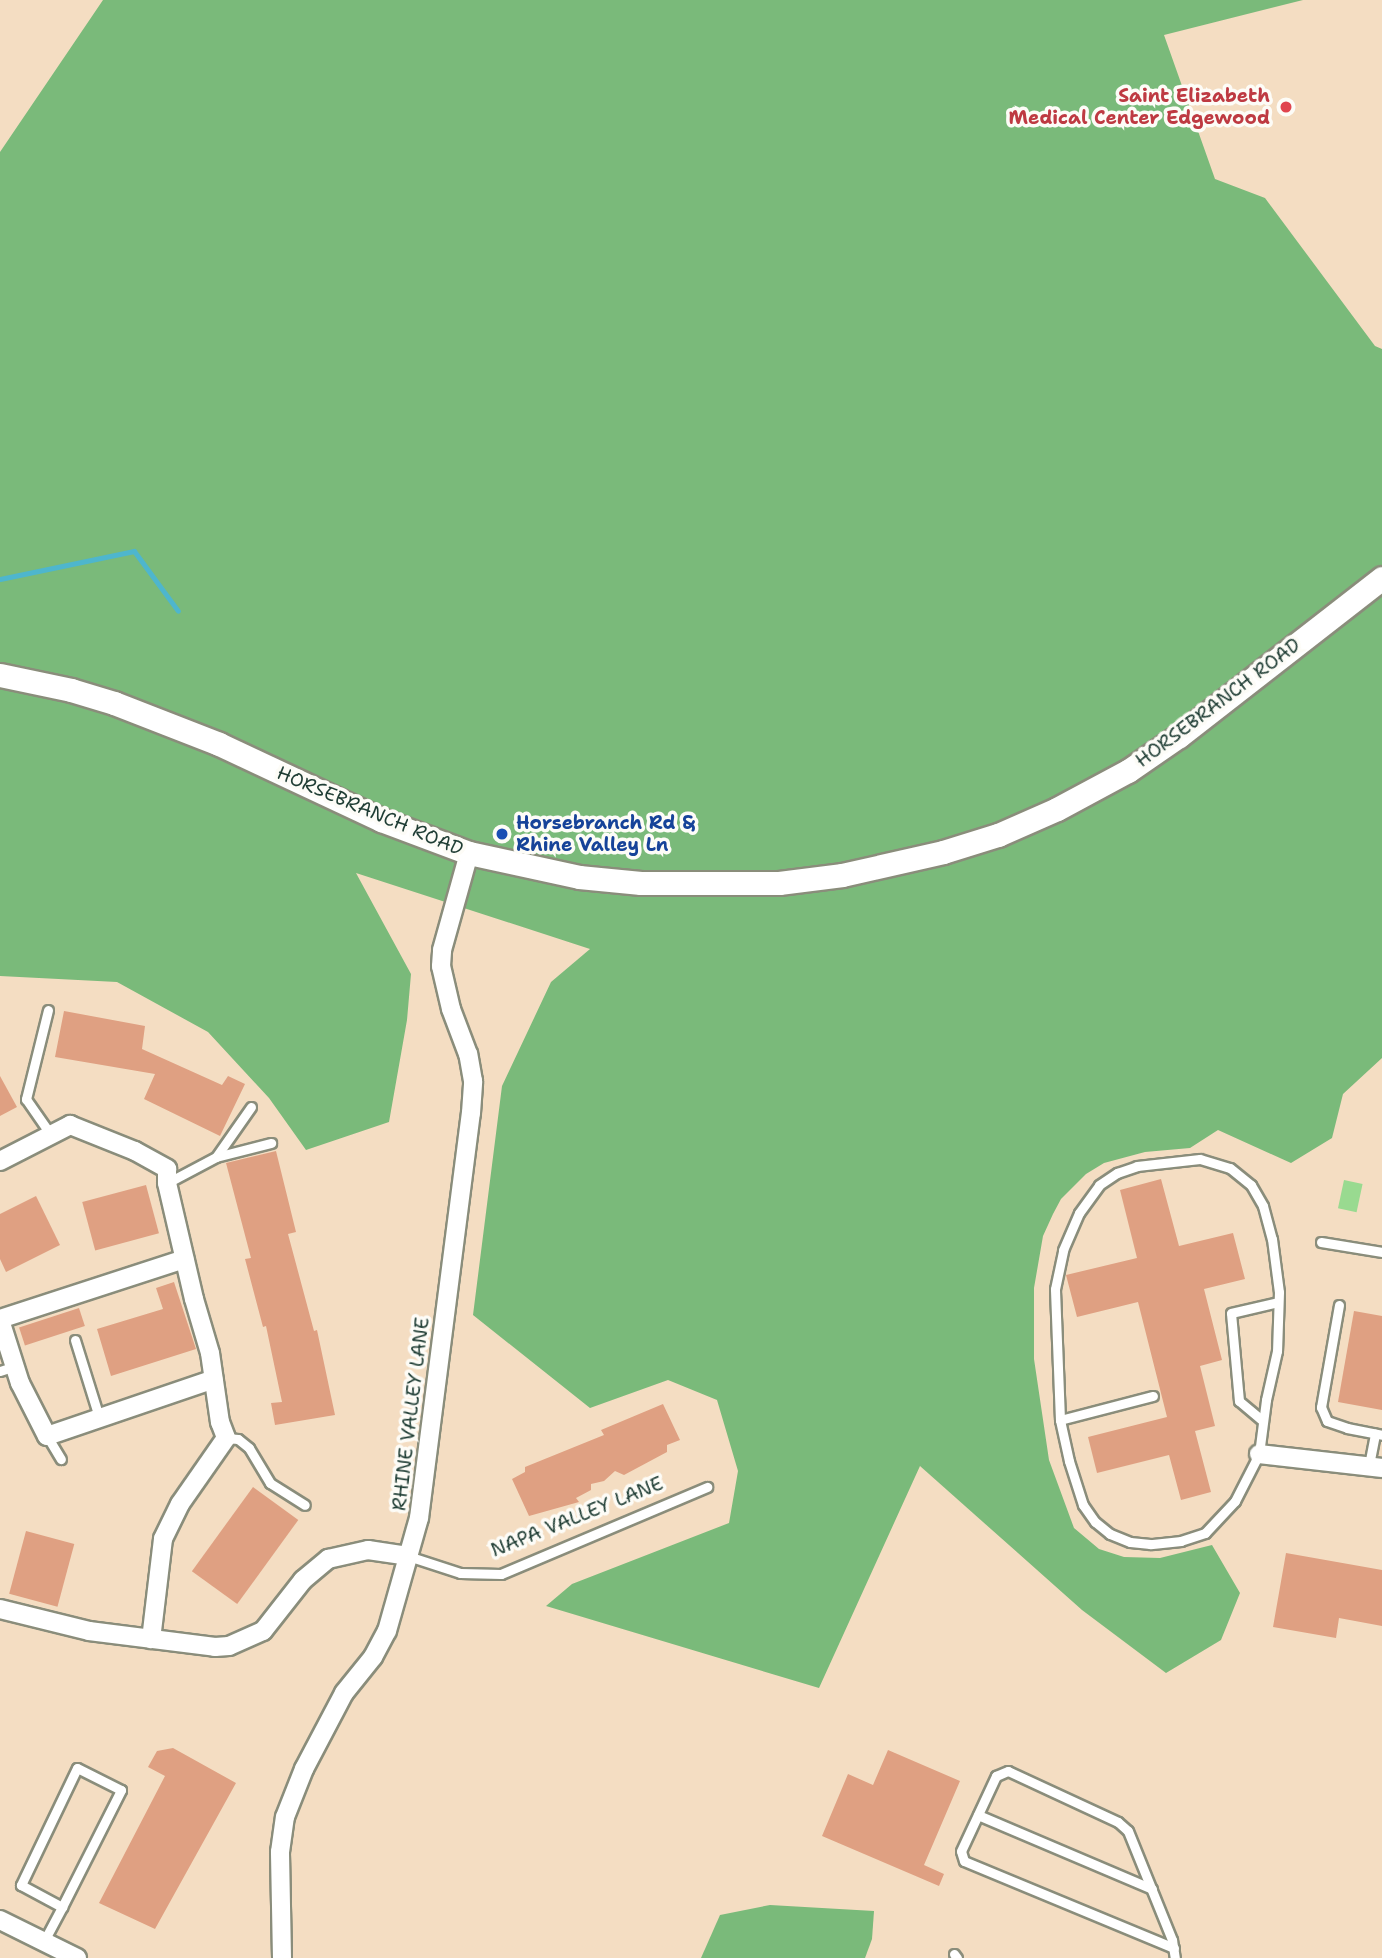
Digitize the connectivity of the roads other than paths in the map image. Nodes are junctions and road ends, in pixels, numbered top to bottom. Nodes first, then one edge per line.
1 (1382, 578) edge
2 (0, 675) edge
3 (469, 853) junction
4 (48, 1010) dead end
5 (251, 1107) dead end
6 (51, 1135) junction
7 (271, 1143) dead end
8 (216, 1157) junction
9 (0, 1161) edge
10 (167, 1183) junction
11 (1321, 1242) dead end
12 (1382, 1252) edge
13 (185, 1259) junction
14 (1278, 1302) junction
15 (1339, 1305) dead end
16 (0, 1320) edge
17 (75, 1340) dead end
18 (8, 1368) edge
19 (214, 1379) junction
20 (1153, 1396) dead end
21 (99, 1417) junction
22 (1060, 1420) junction
23 (1263, 1421) junction
24 (1379, 1434) edge
25 (47, 1436) junction
26 (226, 1438) junction
27 (1259, 1454) junction
28 (61, 1459) dead end
29 (1375, 1467) edge
30 (707, 1487) dead end
31 (305, 1505) dead end
32 (408, 1556) junction
33 (0, 1609) edge
34 (151, 1639) junction
35 (978, 1815) junction
36 (1152, 1889) junction
37 (62, 1907) junction
38 (0, 1920) edge
39 (44, 1941) junction
40 (1174, 1953) edge
41 (77, 1958) edge
42 (282, 1958) edge

1 - 3 street, HORSEBRANCH ROAD
2 - 3 street, HORSEBRANCH ROAD
3 - 32 street, RHINE VALLEY LANE
4 - 6 lane
5 - 8 lane
6 - 9 street
6 - 10 street
7 - 8 lane
8 - 10 lane
10 - 13 street
11 - 12 lane
13 - 16 street
13 - 19 street
14 - 22 lane
14 - 23 lane
14 - 23 lane
15 - 24 lane
16 - 18 street
17 - 21 lane
18 - 25 street
19 - 21 street
19 - 26 street
20 - 22 lane
21 - 25 street
22 - 27 lane
23 - 27 lane
24 - 29 lane
25 - 28 lane
26 - 31 lane
26 - 34 street
27 - 29 street
30 - 32 lane, NAPA VALLEY LANE
32 - 34 street, NAPA VALLEY LANE
32 - 42 street, RHINE VALLEY LANE
33 - 34 street, NAPA VALLEY LANE
35 - 36 lane
35 - 36 lane
35 - 40 lane
36 - 40 lane
37 - 37 lane
37 - 39 lane
38 - 39 street
39 - 41 street

